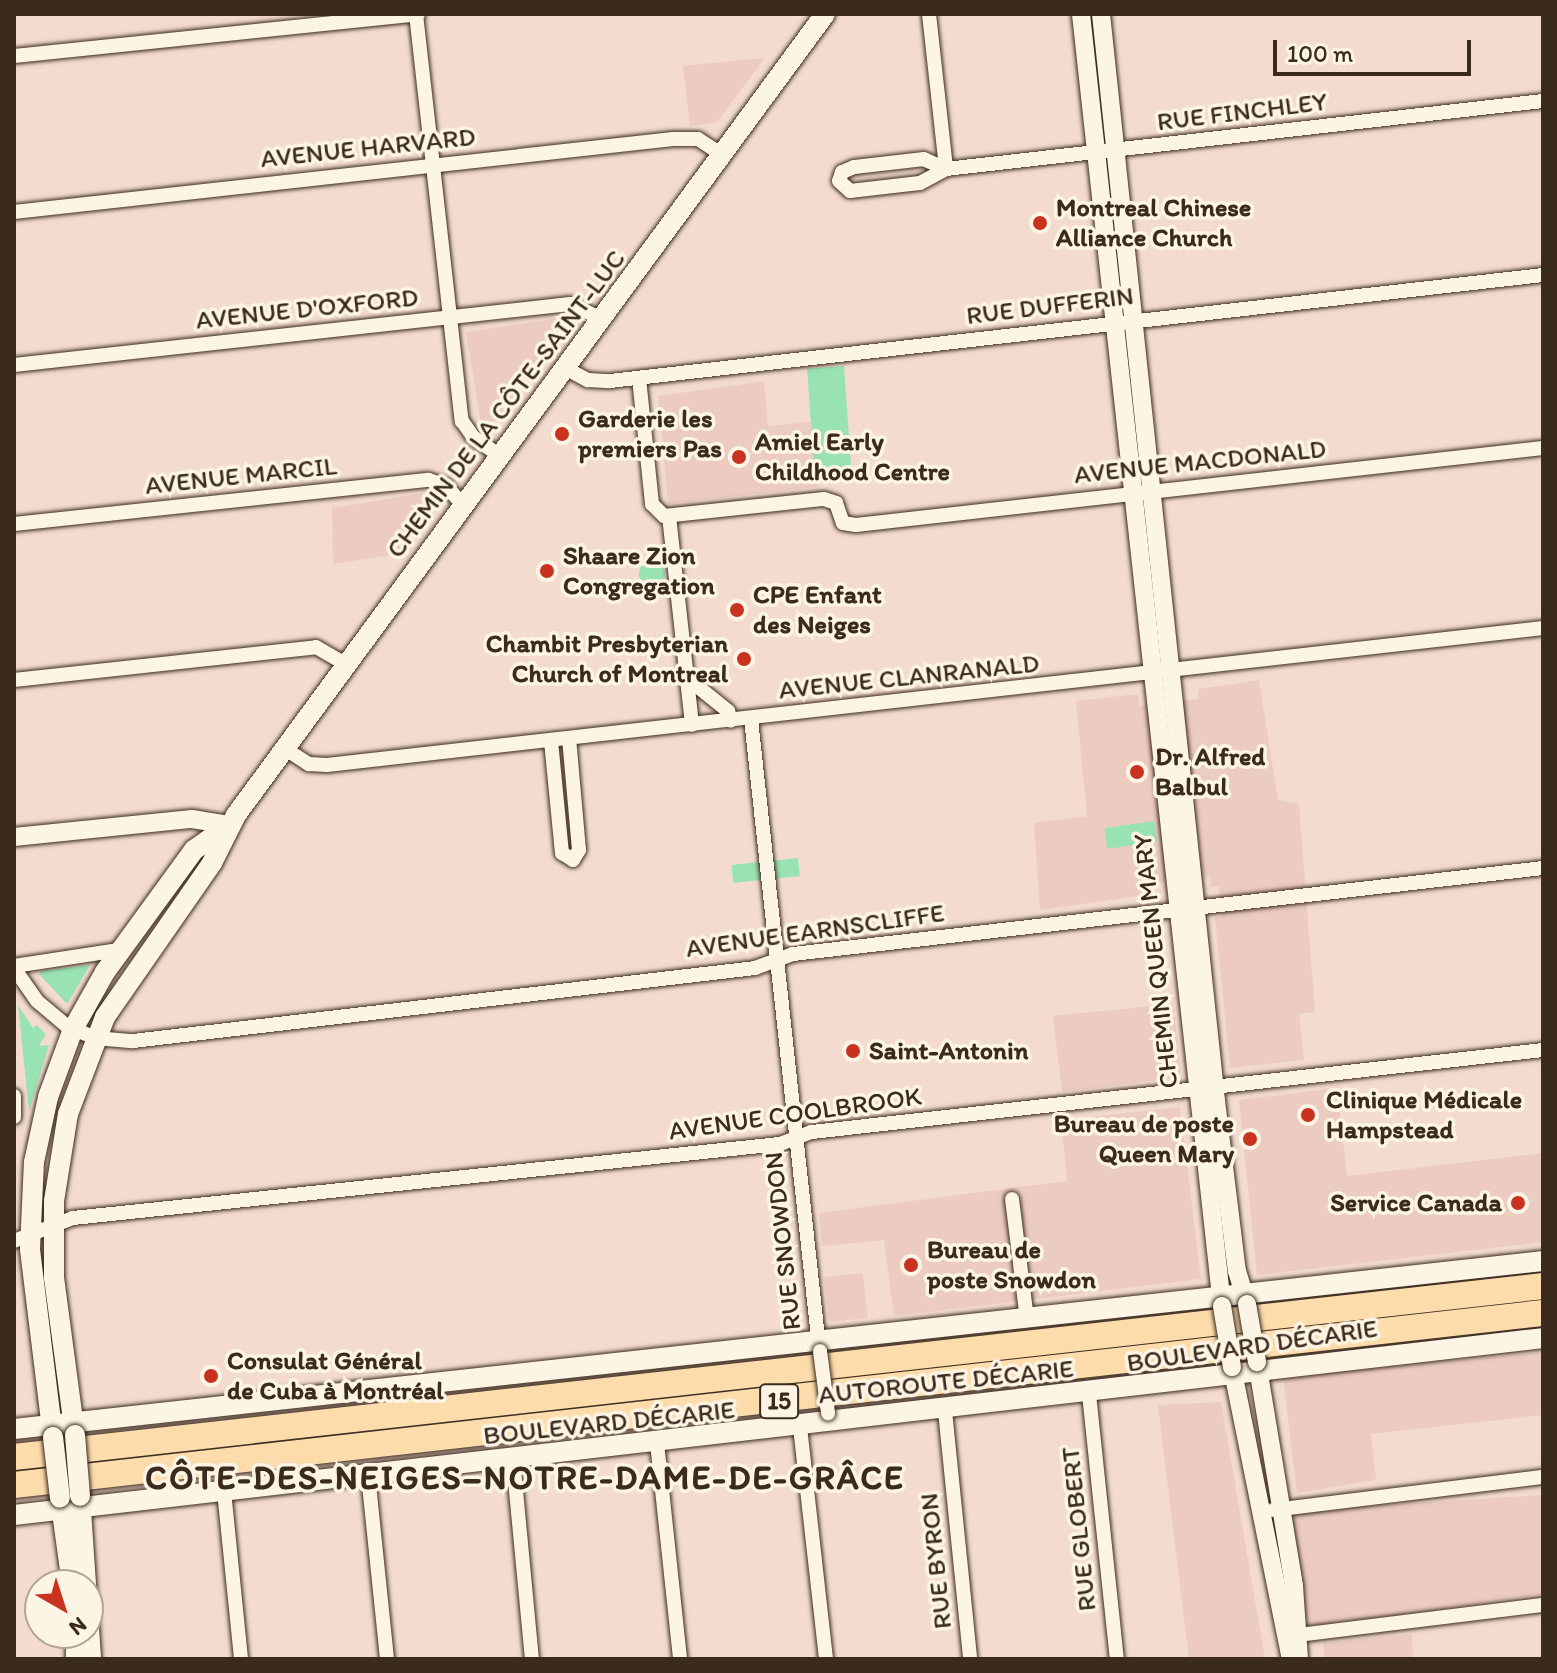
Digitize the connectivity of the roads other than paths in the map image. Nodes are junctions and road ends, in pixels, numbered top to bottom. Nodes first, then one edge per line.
1 (416, 14) edge
2 (825, 14) edge
3 (929, 14) edge
4 (1081, 14) edge
5 (1101, 14) edge
6 (14, 56) edge
7 (1543, 101) edge
8 (1117, 150) junction
9 (1096, 153) junction
10 (723, 155) junction
11 (432, 165) junction
12 (946, 169) junction
13 (14, 212) edge
14 (1543, 275) edge
15 (450, 318) junction
16 (602, 319) junction
17 (1136, 321) junction
18 (1113, 324) junction
19 (14, 365) edge
20 (565, 368) junction
21 (639, 378) junction
22 (1543, 448) edge
23 (500, 456) junction
24 (1153, 491) junction
25 (1130, 493) junction
26 (464, 506) junction
27 (669, 516) junction
28 (14, 524) edge
29 (1543, 628) edge
30 (346, 664) junction
31 (1172, 671) junction
32 (1150, 674) junction
33 (687, 678) junction
34 (14, 680) edge
35 (751, 719) junction
36 (731, 721) junction
37 (692, 725) junction
38 (569, 739) junction
39 (551, 741) junction
40 (284, 748) junction
41 (229, 825) junction
42 (14, 837) edge
43 (1543, 868) edge
44 (1196, 907) junction
45 (1177, 910) junction
46 (119, 950) junction
47 (777, 959) junction
48 (14, 967) edge
49 (73, 1029) junction
50 (95, 1038) junction
51 (1543, 1050) edge
52 (1206, 1088) junction
53 (14, 1096) edge
54 (14, 1117) edge
55 (795, 1138) junction
56 (1012, 1199) dead end
57 (53, 1224) junction
58 (22, 1238) edge
59 (1543, 1261) edge
60 (1543, 1286) edge
61 (1246, 1299) junction
62 (1222, 1301) junction
63 (1543, 1313) edge
64 (1027, 1319) junction
65 (1543, 1338) edge
66 (819, 1345) junction
67 (1258, 1366) junction
68 (1234, 1371) junction
69 (1089, 1394) junction
70 (945, 1411) junction
71 (828, 1419) junction
72 (800, 1427) junction
73 (14, 1429) edge
74 (74, 1429) junction
75 (52, 1431) junction
76 (657, 1443) junction
77 (14, 1457) edge
78 (513, 1459) junction
79 (368, 1475) junction
80 (1543, 1477) edge
81 (14, 1485) edge
82 (224, 1491) junction
83 (71, 1503) junction
84 (1281, 1509) junction
85 (1262, 1512) junction
86 (14, 1515) edge
87 (72, 1569) edge
88 (1543, 1605) edge
89 (1292, 1635) junction
90 (91, 1659) edge
91 (241, 1659) edge
92 (387, 1659) edge
93 (532, 1659) edge
94 (680, 1659) edge
95 (826, 1659) edge
96 (970, 1659) edge
97 (1117, 1659) edge
98 (1291, 1659) edge
99 (1299, 1659) edge

1 - 6 street
1 - 11 street
2 - 10 main road, CHEMIN DE LA CÔTE-SAINT-LUC
3 - 12 street
4 - 9 street, CHEMIN QUEEN MARY
5 - 8 street, CHEMIN QUEEN MARY
7 - 8 street, RUE FINCHLEY
8 - 9 street, RUE FINCHLEY
8 - 17 street, CHEMIN QUEEN MARY
9 - 12 street, RUE FINCHLEY
9 - 18 street, CHEMIN QUEEN MARY
10 - 11 street, AVENUE HARVARD
10 - 16 main road, CHEMIN DE LA CÔTE-SAINT-LUC
11 - 13 street, AVENUE HARVARD
11 - 15 street
12 - 12 street
14 - 17 street, RUE DUFFERIN
15 - 16 street, AVENUE D'OXFORD
15 - 19 street, AVENUE D'OXFORD
15 - 23 street
16 - 20 main road, CHEMIN DE LA CÔTE-SAINT-LUC
17 - 18 street, RUE DUFFERIN
17 - 24 street, CHEMIN QUEEN MARY
18 - 21 street, RUE DUFFERIN
18 - 25 street, CHEMIN QUEEN MARY
20 - 21 street, RUE DUFFERIN
20 - 23 main road, CHEMIN DE LA CÔTE-SAINT-LUC
21 - 27 street
22 - 24 street, AVENUE MACDONALD
23 - 26 main road, CHEMIN DE LA CÔTE-SAINT-LUC
24 - 25 street, AVENUE MACDONALD
24 - 31 street, CHEMIN QUEEN MARY
25 - 27 street, AVENUE MACDONALD
25 - 32 street, CHEMIN QUEEN MARY
26 - 28 street, AVENUE MARCIL
26 - 30 main road, CHEMIN DE LA CÔTE-SAINT-LUC
27 - 33 street
29 - 31 street, AVENUE CLANRANALD
30 - 34 street
30 - 40 main road, CHEMIN DE LA CÔTE-SAINT-LUC
31 - 32 street, AVENUE CLANRANALD
31 - 44 street, CHEMIN QUEEN MARY
32 - 35 street, AVENUE CLANRANALD
32 - 45 street, CHEMIN QUEEN MARY
33 - 36 street
33 - 37 street
35 - 36 street, AVENUE CLANRANALD
35 - 47 street, RUE SNOWDON
36 - 37 street, AVENUE CLANRANALD
37 - 38 street, AVENUE CLANRANALD
38 - 39 street, AVENUE CLANRANALD
38 - 39 street
39 - 40 street, AVENUE CLANRANALD
40 - 41 main road, CHEMIN DE LA CÔTE-SAINT-LUC
41 - 42 street
41 - 46 main road, CHEMIN DE LA CÔTE-SAINT-LUC
41 - 50 main road, CHEMIN DE LA CÔTE-SAINT-LUC
43 - 44 street, AVENUE EARNSCLIFFE
44 - 45 street, AVENUE EARNSCLIFFE
44 - 52 street, CHEMIN QUEEN MARY
45 - 47 street, AVENUE EARNSCLIFFE
45 - 52 street, CHEMIN QUEEN MARY
46 - 48 street
46 - 49 main road, CHEMIN DE LA CÔTE-SAINT-LUC
47 - 50 street, AVENUE EARNSCLIFFE
47 - 55 street, RUE SNOWDON
48 - 49 street, AVENUE EARNSCLIFFE
49 - 50 street, AVENUE EARNSCLIFFE
49 - 58 main road, CHEMIN DE LA CÔTE-SAINT-LUC
50 - 57 main road, CHEMIN DE LA CÔTE-SAINT-LUC
51 - 52 street, AVENUE COOLBROOK
52 - 55 street, AVENUE COOLBROOK
52 - 61 street, CHEMIN QUEEN MARY
52 - 62 street, CHEMIN QUEEN MARY
53 - 54 street
55 - 57 street, AVENUE COOLBROOK
55 - 66 street, RUE SNOWDON
56 - 64 street
57 - 58 street, AVENUE COOLBROOK
57 - 74 main road, CHEMIN DE LA CÔTE-SAINT-LUC
58 - 75 main road, CHEMIN DE LA CÔTE-SAINT-LUC
59 - 61 main road, BOULEVARD DÉCARIE
60 - 77 highway, AUTOROUTE DÉCARIE / 15
61 - 62 main road, BOULEVARD DÉCARIE
61 - 67 street, CHEMIN QUEEN MARY, bridge
62 - 64 main road, BOULEVARD DÉCARIE
62 - 68 street, CHEMIN QUEEN MARY, bridge
63 - 81 highway, AUTOROUTE DÉCARIE / 15
64 - 66 main road, BOULEVARD DÉCARIE
65 - 67 main road, BOULEVARD DÉCARIE
66 - 71 street, RUE SNOWDON, bridge
66 - 74 main road, BOULEVARD DÉCARIE
67 - 68 main road, BOULEVARD DÉCARIE
67 - 84 street, CHEMIN QUEEN MARY
68 - 69 main road, BOULEVARD DÉCARIE
68 - 85 street, CHEMIN QUEEN MARY
69 - 70 main road, BOULEVARD DÉCARIE
69 - 97 street, RUE GLOBERT
70 - 71 main road, BOULEVARD DÉCARIE
70 - 96 street, RUE BYRON
71 - 72 main road, BOULEVARD DÉCARIE
72 - 76 main road, BOULEVARD DÉCARIE
72 - 95 street
73 - 75 main road, BOULEVARD DÉCARIE
74 - 75 main road, BOULEVARD DÉCARIE
74 - 83 main road, CHEMIN DE LA CÔTE-SAINT-LUC, bridge
75 - 83 main road, CHEMIN DE LA CÔTE-SAINT-LUC, bridge
76 - 78 main road, BOULEVARD DÉCARIE
76 - 94 street
78 - 79 main road, BOULEVARD DÉCARIE
78 - 93 street
79 - 82 main road, BOULEVARD DÉCARIE
79 - 92 street
80 - 84 street
82 - 83 main road, BOULEVARD DÉCARIE
82 - 91 street
83 - 86 main road, BOULEVARD DÉCARIE
83 - 87 main road, CHEMIN DE LA CÔTE-SAINT-LUC
83 - 90 main road, CHEMIN DE LA CÔTE-SAINT-LUC
84 - 85 street
84 - 89 street, CHEMIN QUEEN MARY
85 - 89 street, CHEMIN QUEEN MARY
88 - 89 street
89 - 98 street, CHEMIN QUEEN MARY
89 - 99 street, CHEMIN QUEEN MARY

